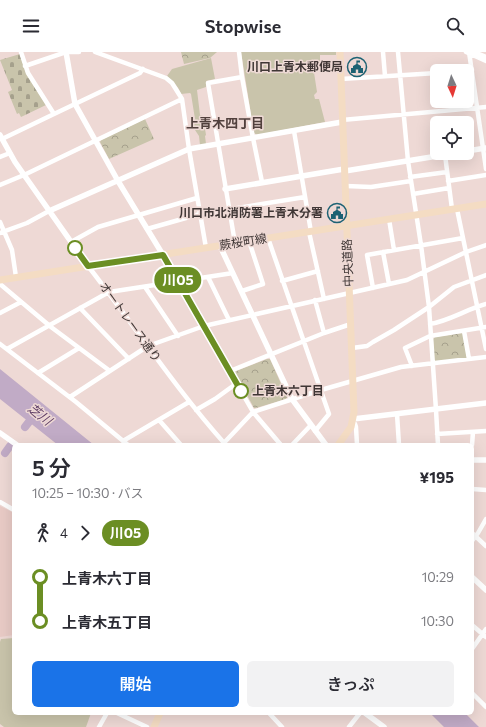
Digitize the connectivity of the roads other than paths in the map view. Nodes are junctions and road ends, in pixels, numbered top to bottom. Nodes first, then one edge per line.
1 (21, 52) edge
2 (66, 52) edge
3 (79, 52) edge
4 (95, 52) edge
5 (239, 52) edge
6 (340, 52) edge
7 (383, 52) edge
8 (398, 52) edge
9 (470, 52) edge
10 (486, 57) edge
11 (486, 61) edge
12 (471, 64) edge
13 (25, 66) junction
14 (143, 69) junction
15 (430, 73) edge
16 (400, 75) junction
17 (386, 76) junction
18 (242, 77) junction
19 (341, 79) junction
20 (474, 85) edge
21 (182, 99) junction
22 (75, 104) junction
23 (486, 106) edge
24 (477, 108) junction
25 (54, 114) junction
26 (404, 114) junction
27 (342, 121) junction
28 (294, 131) junction
29 (1, 137) edge
30 (253, 138) junction
31 (95, 140) junction
32 (219, 144) junction
33 (484, 148) edge
34 (189, 150) junction
35 (474, 150) edge
36 (10, 153) junction
37 (0, 157) edge
38 (430, 157) edge
39 (446, 160) edge
40 (408, 161) junction
41 (486, 169) edge
42 (345, 170) junction
43 (447, 172) junction
44 (24, 175) junction
45 (486, 175) edge
46 (302, 176) junction
47 (411, 179) junction
48 (118, 181) junction
49 (448, 181) junction
50 (262, 182) junction
51 (0, 185) edge
52 (346, 186) junction
53 (450, 188) junction
54 (226, 189) junction
55 (413, 194) junction
56 (305, 197) junction
57 (197, 198) junction
58 (486, 204) edge
59 (229, 209) junction
60 (455, 209) junction
61 (49, 211) junction
62 (139, 214) junction
63 (200, 214) junction
64 (416, 215) junction
65 (389, 219) junction
66 (0, 222) edge
67 (347, 226) junction
68 (147, 228) junction
69 (2, 232) edge
70 (310, 232) junction
71 (268, 238) junction
72 (463, 238) junction
73 (249, 241) junction
74 (71, 242) junction
75 (235, 243) junction
76 (421, 245) junction
77 (486, 245) edge
78 (220, 246) junction
79 (206, 248) junction
80 (394, 250) junction
81 (383, 252) junction
82 (466, 252) junction
83 (163, 255) junction
84 (88, 266) junction
85 (318, 271) junction
86 (424, 272) junction
87 (233, 273) junction
88 (486, 275) edge
89 (16, 277) junction
90 (208, 277) junction
91 (472, 279) junction
92 (0, 280) edge
93 (179, 281) junction
94 (282, 281) junction
95 (0, 284) edge
96 (389, 284) junction
97 (145, 287) junction
98 (373, 288) junction
99 (242, 291) junction
100 (109, 292) junction
101 (350, 293) junction
102 (324, 299) junction
103 (315, 300) junction
104 (21, 302) junction
105 (486, 304) edge
106 (291, 306) junction
107 (429, 307) junction
108 (478, 307) junction
109 (80, 308) junction
110 (0, 313) edge
111 (253, 315) junction
112 (229, 320) junction
113 (351, 324) junction
114 (430, 324) junction
115 (50, 326) junction
116 (204, 326) junction
117 (484, 327) edge
118 (464, 331) junction
119 (324, 333) junction
120 (178, 336) junction
121 (430, 336) junction
122 (304, 342) junction
123 (0, 344) edge
124 (148, 346) junction
125 (79, 348) junction
126 (352, 348) junction
127 (7, 349) junction
128 (486, 349) edge
129 (271, 355) junction
130 (486, 357) edge
131 (129, 359) junction
132 (469, 359) junction
133 (433, 364) junction
134 (412, 366) junction
135 (110, 371) junction
136 (230, 371) junction
137 (38, 373) junction
138 (353, 381) junction
139 (237, 383) junction
140 (320, 390) junction
141 (70, 398) junction
142 (292, 399) junction
143 (189, 402) junction
144 (486, 403) edge
145 (196, 410) junction
146 (436, 410) junction
147 (253, 412) junction
148 (397, 414) junction
149 (159, 420) junction
150 (353, 421) junction
151 (311, 425) junction
152 (315, 431) junction
153 (486, 431) edge
154 (472, 432) junction
155 (0, 433) edge
156 (437, 434) junction
157 (123, 440) junction
158 (14, 443) edge
159 (126, 443) edge
160 (179, 443) edge
161 (223, 443) edge
162 (225, 443) edge
163 (279, 443) edge
164 (294, 443) edge
165 (324, 443) edge
166 (340, 443) edge
167 (357, 443) edge
168 (399, 443) edge
169 (438, 443) edge
170 (472, 443) edge
171 (474, 460) edge
172 (486, 460) edge
173 (474, 489) edge
174 (486, 490) edge
175 (0, 502) edge
176 (12, 509) edge
177 (486, 519) edge
178 (474, 535) edge
179 (486, 546) edge
180 (474, 579) edge
181 (486, 590) edge
182 (474, 627) edge
183 (486, 629) edge
184 (484, 635) edge
185 (474, 647) edge
186 (474, 695) edge
187 (486, 707) edge
188 (106, 715) edge
189 (121, 715) edge
190 (159, 715) edge
191 (271, 715) edge
192 (358, 715) edge
193 (368, 715) edge
194 (99, 727) edge
195 (147, 727) edge
196 (154, 727) edge
197 (281, 727) edge
198 (349, 727) edge
199 (384, 727) edge

1 - 13 street
2 - 3 street
2 - 13 street
2 - 22 street
4 - 14 street
5 - 18 street
6 - 19 main road, 中央道路
7 - 17 street
8 - 16 street
9 - 10 street
9 - 11 street
9 - 12 street
13 - 25 street
14 - 21 street
14 - 22 street
15 - 16 street
16 - 17 street
16 - 26 street
17 - 19 street
18 - 30 street
18 - 32 street
19 - 27 main road, 中央道路
20 - 24 street
21 - 31 street
21 - 34 street
22 - 25 street
22 - 31 street
23 - 24 street
24 - 26 street
24 - 33 street
25 - 29 street
26 - 27 street
26 - 40 street
27 - 28 street
27 - 42 main road, 中央道路
28 - 30 street
28 - 46 street
29 - 36 street, オートレース通り
30 - 32 street
30 - 50 street
31 - 44 street
31 - 48 street
32 - 34 street
32 - 54 street
33 - 35 street
33 - 41 street
34 - 48 street
34 - 57 street
36 - 37 street
36 - 44 street, オートレース通り
38 - 40 street
39 - 43 street
40 - 42 street
40 - 47 street
42 - 46 street
42 - 52 main road, 中央道路
43 - 47 street
43 - 49 street
44 - 51 street
44 - 61 street, オートレース通り
45 - 49 street
46 - 50 street
46 - 56 street
47 - 52 street
47 - 55 street
48 - 61 street
48 - 62 street
49 - 53 street
50 - 54 street
52 - 67 main road, 中央道路
53 - 55 street
53 - 60 street
54 - 59 street
55 - 64 street
56 - 59 street
56 - 70 street
57 - 62 street
57 - 63 street
58 - 60 main road, 蕨桜町線
59 - 63 street
59 - 75 street
60 - 64 main road, 蕨桜町線
60 - 72 street
61 - 69 street
61 - 74 street, オートレース通り
62 - 68 street
62 - 74 street
63 - 68 street
63 - 79 street
64 - 65 main road, 蕨桜町線
64 - 76 street
65 - 67 main road, 蕨桜町線
65 - 80 street
66 - 69 street
67 - 70 main road, 蕨桜町線
67 - 101 main road, 中央道路
68 - 83 street
69 - 89 street
70 - 71 main road, 蕨桜町線
70 - 85 street
71 - 73 main road, 蕨桜町線
71 - 94 street
72 - 76 street
72 - 82 street
73 - 75 main road, 蕨桜町線
73 - 99 street
74 - 84 street, オートレース通り
75 - 78 main road, 蕨桜町線
76 - 80 street
76 - 86 street
77 - 82 street
78 - 79 main road, 蕨桜町線
78 - 87 street
79 - 83 main road, 蕨桜町線
80 - 81 street
81 - 96 street
81 - 98 street
82 - 86 street
82 - 91 street
83 - 84 main road, 蕨桜町線
83 - 93 street
84 - 89 main road, 蕨桜町線
84 - 100 street, オートレース通り
85 - 94 street
85 - 102 street
86 - 96 street
86 - 107 street
87 - 90 street
87 - 99 street
88 - 91 street
89 - 92 main road, 蕨桜町線
90 - 93 street
90 - 112 street
91 - 107 street
91 - 108 street
93 - 97 street
93 - 116 street
94 - 106 street
95 - 104 street
96 - 98 street
97 - 100 street
97 - 120 street
98 - 101 street
99 - 111 street
100 - 109 street
100 - 124 street, オートレース通り
101 - 102 street
101 - 113 main road, 中央道路
102 - 103 street
103 - 106 street
103 - 119 street
104 - 110 street
104 - 115 street
105 - 108 street
106 - 111 street
106 - 122 street
107 - 114 street
107 - 126 street
108 - 114 street
108 - 117 street
109 - 115 street
109 - 131 street
111 - 112 street
111 - 129 street
112 - 116 street
113 - 119 street
113 - 126 main road, 中央道路
114 - 121 street
115 - 125 street
115 - 127 street
116 - 120 street
116 - 136 street
117 - 118 street
117 - 128 street
118 - 121 street
118 - 132 street
119 - 122 street
120 - 124 street
121 - 133 street
121 - 134 street
122 - 129 street
122 - 140 street
123 - 127 street
124 - 131 street
124 - 143 street, オートレース通り
125 - 135 street
125 - 137 street
126 - 138 main road, 中央道路
127 - 137 street
129 - 136 street
129 - 142 street
130 - 132 street
131 - 135 street
132 - 133 street
133 - 134 street
133 - 146 street
134 - 138 street
135 - 141 street
136 - 139 street
137 - 141 street
138 - 140 street
138 - 150 main road, 中央道路
139 - 145 street
139 - 147 street
140 - 142 street
140 - 152 street
141 - 157 street
142 - 147 street
142 - 151 street
143 - 145 street, オートレース通り
143 - 149 street
144 - 146 street
145 - 161 street, オートレース通り
146 - 148 street
146 - 156 street
147 - 162 street
147 - 163 street
148 - 150 street
148 - 168 street
149 - 157 street
149 - 160 street
150 - 166 main road
150 - 167 street
151 - 152 street
151 - 164 street
152 - 165 street
153 - 154 street
154 - 156 street
154 - 170 street
155 - 158 street
156 - 169 street
157 - 159 street
171 - 172 street
173 - 174 street
175 - 176 street
177 - 178 street
178 - 179 street
180 - 181 street
182 - 184 street
183 - 184 street
184 - 185 street
186 - 187 street
188 - 194 street
189 - 195 street
190 - 196 main road
191 - 197 street
192 - 198 street
193 - 199 street

